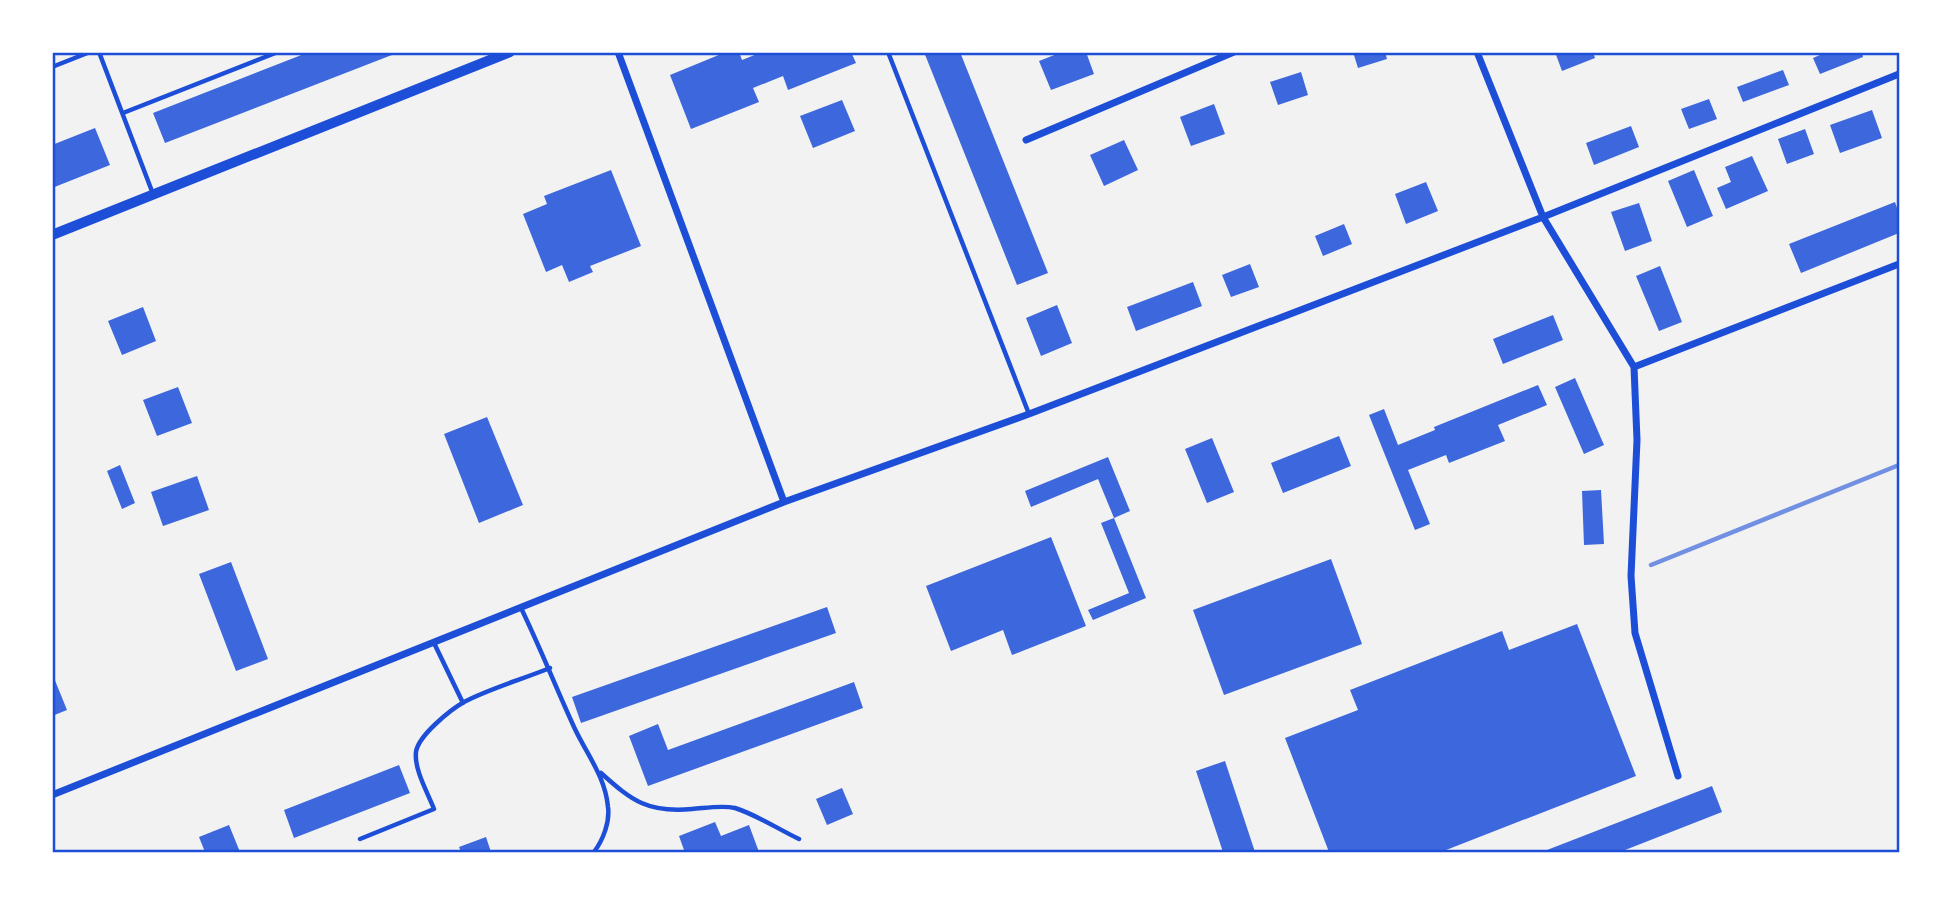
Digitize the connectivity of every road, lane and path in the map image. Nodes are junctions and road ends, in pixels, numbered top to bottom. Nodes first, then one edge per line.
1 (90, 52) edge
2 (99, 52) edge
3 (278, 52) edge
4 (510, 52) edge
5 (618, 52) edge
6 (888, 52) edge
7 (1234, 52) edge
8 (1477, 52) edge
9 (52, 67) edge
10 (1899, 74) edge
11 (122, 113) junction
12 (1026, 140) dead end
13 (153, 195) junction
14 (1544, 217) junction
15 (52, 235) edge
16 (1899, 264) edge
17 (1634, 367) junction
18 (1029, 414) junction
19 (785, 502) junction
20 (521, 607) junction
21 (434, 643) junction
22 (550, 668) junction
23 (463, 702) junction
24 (598, 770) junction
25 (1678, 776) dead end
26 (52, 795) edge
27 (360, 839) dead end
28 (799, 839) dead end
29 (594, 852) edge

1 - 9 lane
2 - 11 lane
3 - 11 lane
4 - 13 main road
5 - 19 street
6 - 18 lane
7 - 12 street
8 - 14 street
10 - 14 street
11 - 13 lane
13 - 15 main road
14 - 17 street
14 - 18 street
16 - 17 street
17 - 25 street
18 - 19 street
19 - 20 street
20 - 21 street
20 - 22 lane
21 - 23 lane
21 - 26 street
22 - 23 lane
22 - 24 lane
23 - 27 lane
24 - 28 lane
24 - 29 lane

